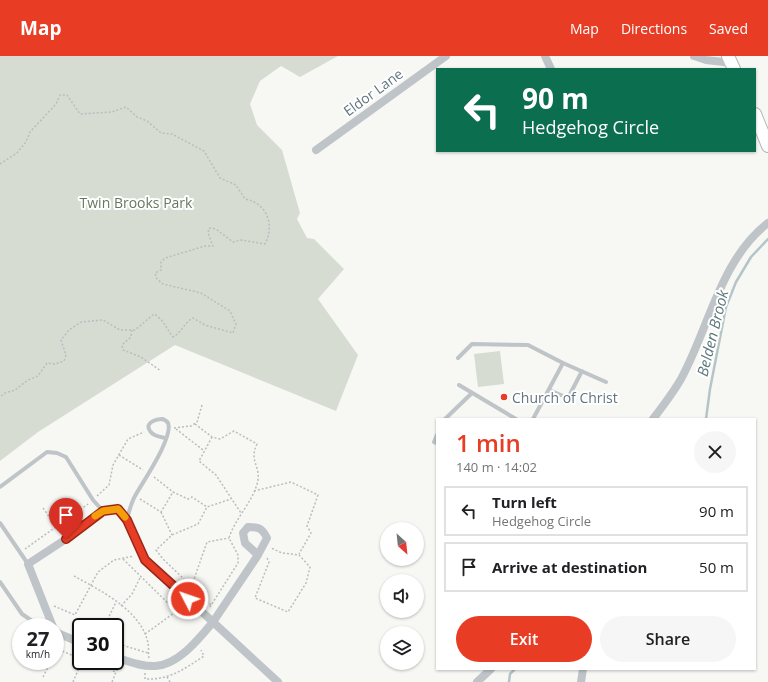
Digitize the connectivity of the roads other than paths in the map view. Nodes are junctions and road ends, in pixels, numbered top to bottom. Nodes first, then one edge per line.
1 (446, 56) edge
2 (544, 56) edge
3 (694, 56) edge
4 (732, 63) edge
5 (550, 68) edge
6 (756, 116) edge
7 (768, 146) edge
8 (316, 150) dead end
9 (768, 223) edge
10 (458, 358) dead end
11 (563, 363) junction
12 (582, 371) junction
13 (606, 382) dead end
14 (459, 385) dead end
15 (549, 390) junction
16 (472, 393) junction
17 (446, 418) edge
18 (514, 418) edge
19 (534, 418) edge
20 (654, 418) edge
21 (165, 438) junction
22 (0, 487) edge
23 (103, 511) junction
24 (127, 520) junction
25 (0, 523) edge
26 (262, 556) road end
27 (28, 564) junction
28 (0, 582) edge
29 (27, 618) edge
30 (49, 618) edge
31 (213, 622) junction
32 (124, 660) edge
33 (490, 670) edge
34 (583, 670) edge
35 (278, 682) edge
36 (476, 682) edge
37 (581, 682) edge

1 - 8 street, Eldor Lane
2 - 5 street
3 - 4 street
6 - 7 main road
9 - 20 street
10 - 11 lane
11 - 12 lane
11 - 15 lane
12 - 13 lane
12 - 15 lane
14 - 16 lane
15 - 19 lane
16 - 17 lane
16 - 18 lane
21 - 21 lane
21 - 24 lane
22 - 23 lane
23 - 24 street
23 - 27 street
24 - 31 street
25 - 27 lane
26 - 31 street
27 - 30 street
28 - 29 lane
31 - 32 street
31 - 35 street
33 - 36 street
34 - 37 street

